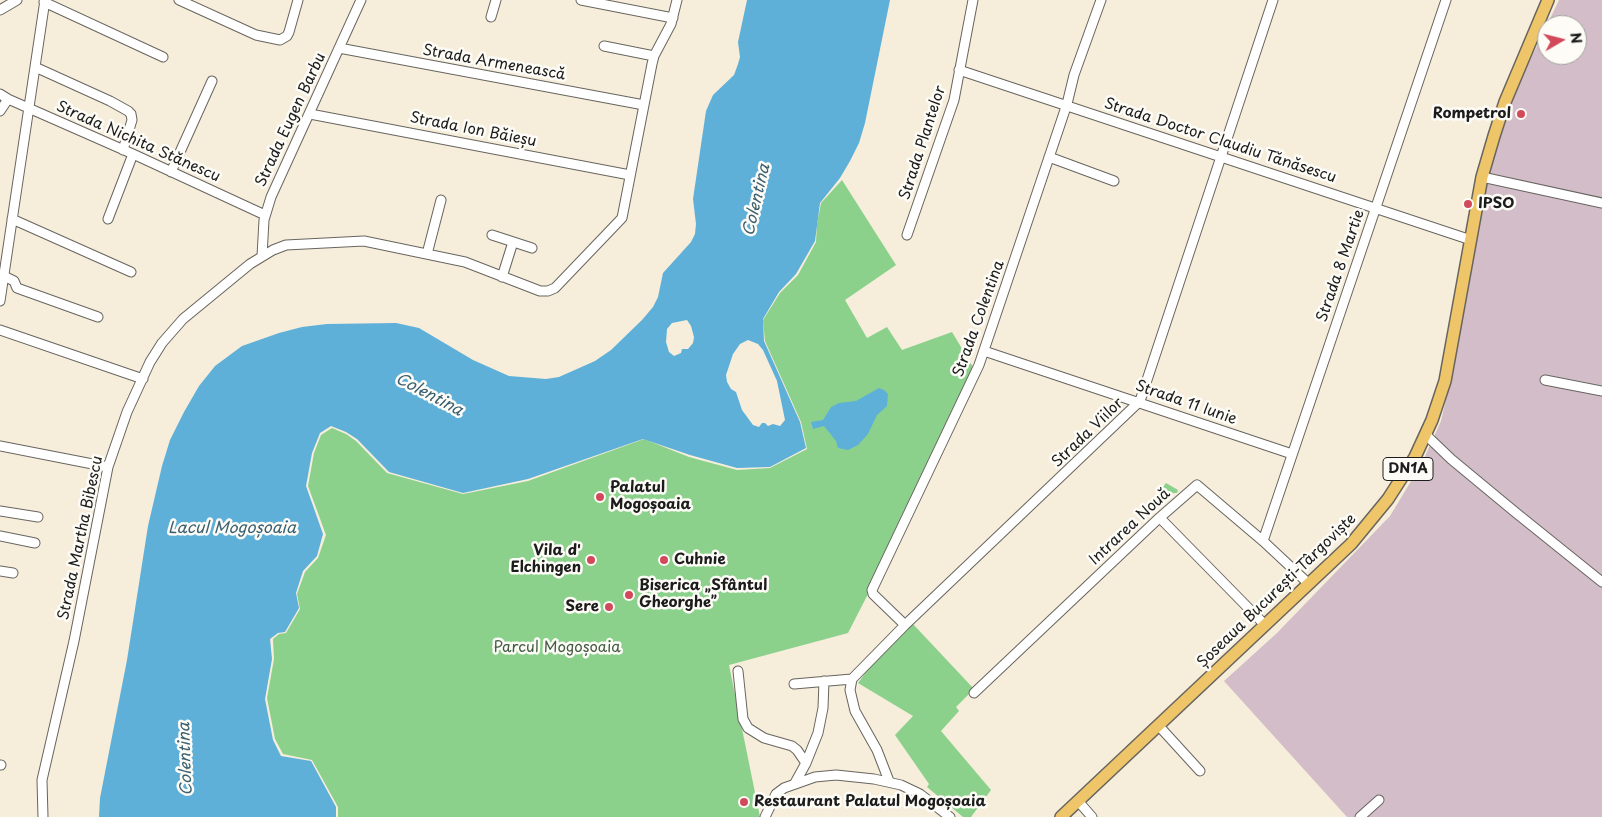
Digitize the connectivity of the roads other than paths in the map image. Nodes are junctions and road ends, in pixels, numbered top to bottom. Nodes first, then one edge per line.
1 (17, 0) edge
2 (298, 0) edge
3 (361, 0) edge
4 (496, 0) edge
5 (581, 0) edge
6 (677, 0) edge
7 (973, 0) edge
8 (1101, 0) edge
9 (1274, 0) edge
10 (1446, 0) edge
11 (1548, 0) edge
12 (45, 1) edge
13 (185, 2) edge
14 (0, 10) edge
15 (490, 17) dead end
16 (673, 18) junction
17 (604, 46) dead end
18 (339, 48) junction
19 (654, 56) junction
20 (163, 57) dead end
21 (35, 67) junction
22 (960, 70) junction
23 (212, 82) dead end
24 (4, 96) edge
25 (1067, 104) junction
26 (644, 105) junction
27 (29, 108) junction
28 (0, 111) edge
29 (310, 114) junction
30 (123, 150) junction
31 (134, 154) junction
32 (1220, 157) junction
33 (1049, 158) junction
34 (171, 172) junction
35 (630, 174) junction
36 (1482, 177) junction
37 (1114, 181) dead end
38 (441, 200) dead end
39 (1602, 203) edge
40 (1375, 207) junction
41 (265, 215) junction
42 (12, 219) junction
43 (108, 219) dead end
44 (907, 235) dead end
45 (492, 236) dead end
46 (1471, 240) junction
47 (514, 242) junction
48 (532, 248) dead end
49 (427, 254) junction
50 (262, 256) junction
51 (132, 272) dead end
52 (4, 276) junction
53 (502, 277) junction
54 (0, 301) edge
55 (98, 317) dead end
56 (0, 330) edge
57 (984, 350) junction
58 (142, 379) junction
59 (1545, 380) dead end
60 (1602, 391) edge
61 (1140, 401) junction
62 (1426, 435) junction
63 (0, 446) edge
64 (1292, 454) junction
65 (108, 467) junction
66 (0, 510) edge
67 (38, 517) dead end
68 (1160, 518) junction
69 (0, 536) edge
70 (1263, 541) junction
71 (35, 543) dead end
72 (0, 570) edge
73 (13, 574) dead end
74 (1602, 582) edge
75 (1308, 584) junction
76 (906, 625) junction
77 (1264, 625) junction
78 (738, 671) dead end
79 (852, 678) junction
80 (824, 681) junction
81 (794, 684) dead end
82 (974, 693) dead end
83 (1158, 725) junction
84 (806, 763) junction
85 (1200, 771) dead end
86 (889, 781) junction
87 (795, 783) junction
88 (1379, 800) dead end
89 (1078, 802) junction
90 (43, 817) edge
91 (764, 817) edge
92 (950, 817) edge
93 (1062, 817) edge
94 (1092, 817) edge
95 (1360, 817) edge

1 - 14 street
2 - 13 street
3 - 18 street, Strada Eugen Barbu
4 - 15 street
5 - 16 street
6 - 16 street, Strada Martha Bibescu
7 - 22 street, Strada Plantelor
8 - 25 street, Strada Colentina
9 - 32 street, Strada Viilor
10 - 40 street, Strada 8 Martie
11 - 36 main road, Șoseaua București-Târgoviște / DN1A
12 - 20 street
12 - 21 street
16 - 19 street, Strada Martha Bibescu
17 - 19 street
18 - 26 street, Strada Armenească
18 - 29 street, Strada Eugen Barbu
19 - 26 street, Strada Martha Bibescu
21 - 27 street
21 - 30 street
22 - 25 street, Strada Doctor Claudiu Tănăsescu
22 - 44 street, Strada Plantelor
23 - 34 street
24 - 27 street, Strada Nichita Stănescu
24 - 28 street
25 - 32 street, Strada Doctor Claudiu Tănăsescu
25 - 33 street, Strada Colentina
26 - 35 street, Strada Martha Bibescu
27 - 30 street, Strada Nichita Stănescu
27 - 42 street
29 - 35 street, Strada Ion Băieșu
29 - 41 street, Strada Eugen Barbu
30 - 31 street, Strada Nichita Stănescu
31 - 34 street, Strada Nichita Stănescu
31 - 43 street
32 - 40 street, Strada Doctor Claudiu Tănăsescu
32 - 61 street, Strada Viilor
33 - 37 street
33 - 57 street, Strada Colentina
34 - 41 street, Strada Nichita Stănescu
35 - 53 street, Strada Martha Bibescu
36 - 39 street
36 - 46 main road, Șoseaua București-Târgoviște / DN1A
38 - 49 street
40 - 46 street, Strada Doctor Claudiu Tănăsescu
40 - 64 street, Strada 8 Martie
41 - 50 street, Strada Eugen Barbu
42 - 51 street
42 - 52 street
45 - 47 street
46 - 62 main road, Șoseaua București-Târgoviște / DN1A
47 - 48 street
47 - 53 street
49 - 50 street, Strada Martha Bibescu
49 - 53 street, Strada Martha Bibescu
50 - 58 street, Strada Martha Bibescu
52 - 54 street
52 - 55 street
56 - 58 street
57 - 61 street, Strada 11 Iunie
57 - 76 street, Strada Colentina
58 - 65 street, Strada Martha Bibescu
59 - 60 street
61 - 64 street, Strada 11 Iunie
61 - 76 street, Strada Viilor
62 - 74 street
62 - 75 main road, Șoseaua București-Târgoviște / DN1A
63 - 65 street
64 - 70 street, Strada 8 Martie
65 - 90 street, Strada Martha Bibescu
66 - 67 street
68 - 70 street, Intrarea Nouă
68 - 77 street
68 - 82 street, Intrarea Nouă
69 - 71 street
70 - 75 street, Intrarea Nouă
72 - 73 street
75 - 77 main road, Șoseaua București-Târgoviște / DN1A
76 - 79 street, Strada Viilor
77 - 83 main road, Șoseaua București-Târgoviște / DN1A
78 - 84 street
79 - 80 street
79 - 86 street
80 - 81 street
80 - 84 street
83 - 85 street
83 - 89 main road, Șoseaua București-Târgoviște / DN1A
84 - 87 street
86 - 87 street
86 - 92 street
87 - 91 street
88 - 95 street
89 - 93 main road, Șoseaua București-Târgoviște / DN1A
89 - 94 street

